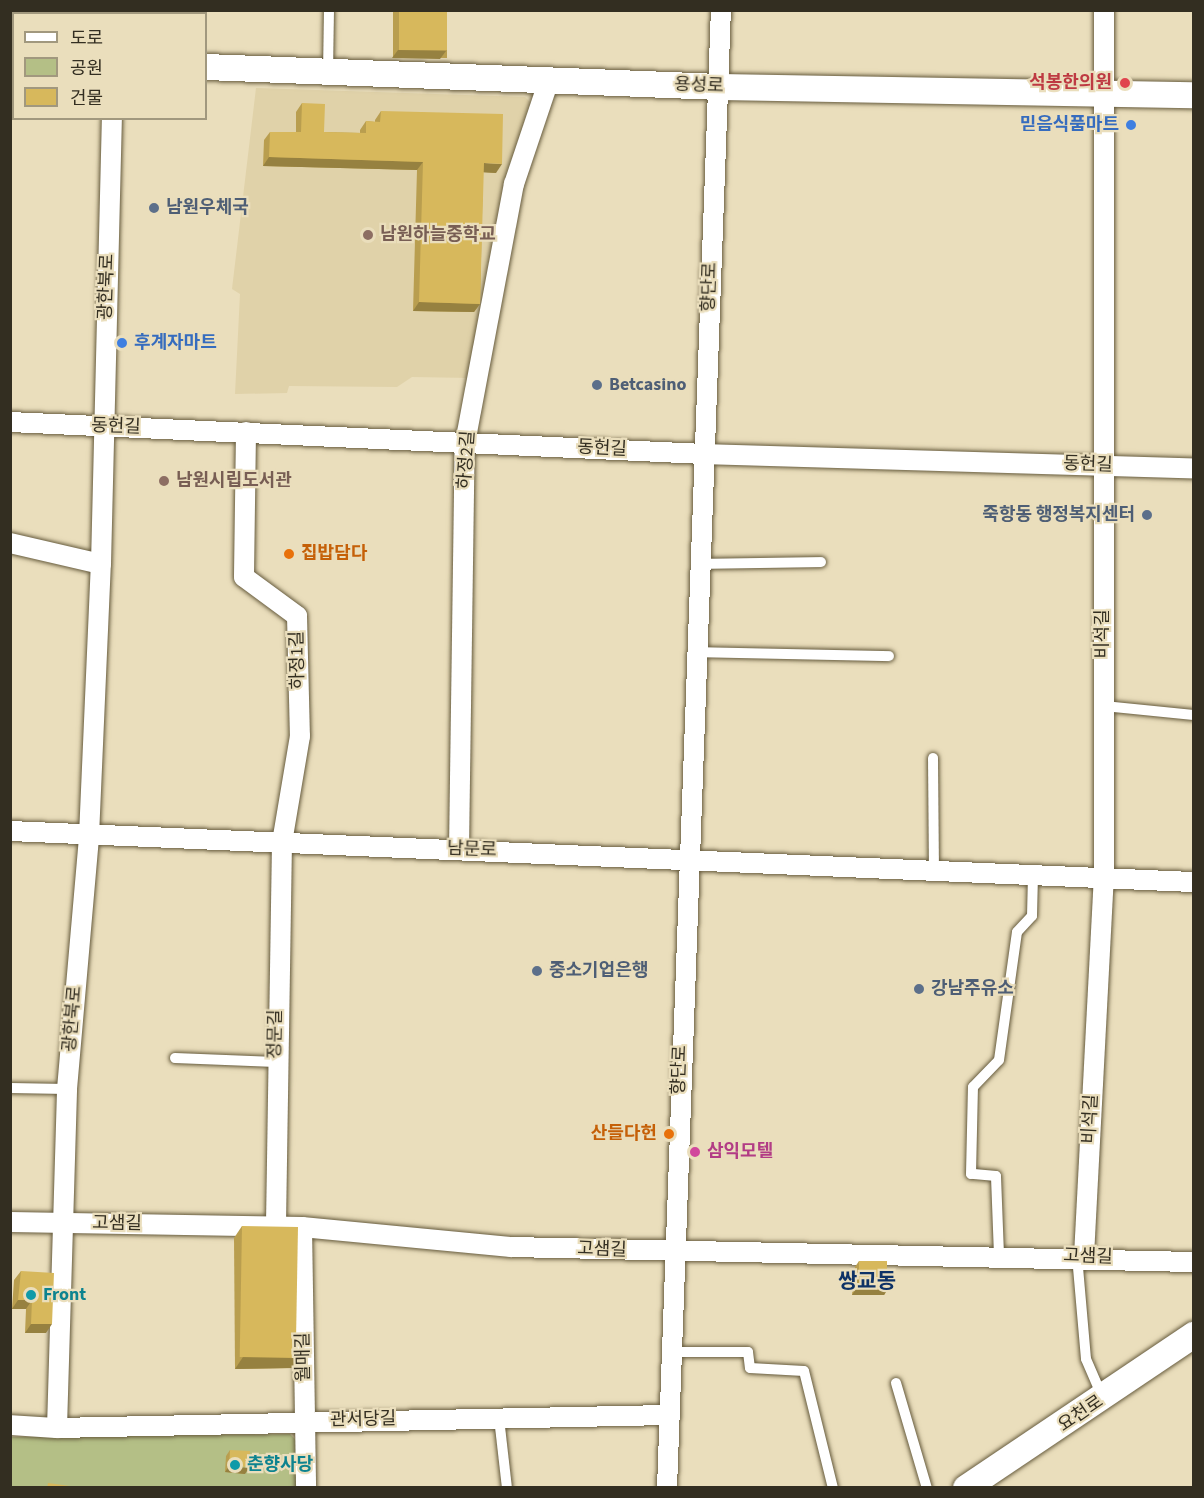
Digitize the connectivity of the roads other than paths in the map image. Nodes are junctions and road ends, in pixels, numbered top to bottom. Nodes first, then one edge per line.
1 (329, 10) edge
2 (721, 10) edge
3 (1104, 10) edge
4 (12, 56) edge
5 (207, 67) edge
6 (328, 73) junction
7 (10, 79) edge
8 (549, 80) junction
9 (718, 87) junction
10 (1104, 94) junction
11 (1194, 95) edge
12 (112, 120) edge
13 (10, 422) edge
14 (103, 426) junction
15 (246, 432) junction
16 (465, 443) junction
17 (703, 454) junction
18 (1103, 466) junction
19 (1194, 469) edge
20 (10, 543) edge
21 (821, 562) dead end
22 (101, 564) junction
23 (699, 564) junction
24 (696, 652) junction
25 (890, 656) dead end
26 (1104, 706) junction
27 (1194, 715) edge
28 (933, 758) dead end
29 (10, 831) edge
30 (89, 836) junction
31 (282, 842) junction
32 (459, 850) junction
33 (688, 860) junction
34 (934, 870) junction
35 (1033, 874) junction
36 (1104, 878) junction
37 (1194, 882) edge
38 (175, 1058) dead end
39 (276, 1062) junction
40 (10, 1088) edge
41 (67, 1089) junction
42 (10, 1222) edge
43 (63, 1223) junction
44 (276, 1227) junction
45 (302, 1227) junction
46 (673, 1252) junction
47 (999, 1255) junction
48 (1080, 1256) junction
49 (1194, 1262) edge
50 (1194, 1335) edge
51 (670, 1352) junction
52 (896, 1383) dead end
53 (1103, 1399) junction
54 (669, 1415) junction
55 (499, 1418) junction
56 (306, 1421) junction
57 (10, 1425) edge
58 (57, 1428) junction
59 (306, 1488) edge
60 (507, 1488) edge
61 (667, 1488) edge
62 (833, 1488) edge
63 (927, 1488) edge
64 (966, 1488) edge

1 - 6 lane
2 - 9 street, 향단로
3 - 10 street, 비석길
4 - 7 lane
5 - 6 street, 용성로
6 - 8 street, 용성로
8 - 9 street, 용성로
8 - 16 street, 하정2길
9 - 10 street, 용성로
9 - 17 street, 향단로
10 - 11 street, 용성로
10 - 18 street, 비석길
12 - 14 street, 광한북로
13 - 14 street, 동헌길
14 - 15 street, 동헌길
14 - 22 street, 광한북로
15 - 16 street, 동헌길
15 - 31 street, 하정1길
16 - 17 street, 동헌길
16 - 32 street, 하정2길
17 - 18 street, 동헌길
17 - 23 street, 향단로
18 - 19 street, 동헌길
18 - 26 street, 비석길
20 - 22 street
21 - 23 lane
22 - 30 street, 광한북로
23 - 24 street, 향단로
24 - 25 lane
24 - 33 street, 향단로
26 - 27 lane
26 - 36 street, 비석길
28 - 34 lane
29 - 30 street, 남문로
30 - 31 street, 남문로
30 - 41 street, 광한북로
31 - 32 street, 남문로
31 - 39 street, 정문길
32 - 33 street, 남문로
33 - 34 street, 남문로
33 - 46 street, 향단로
34 - 35 street, 남문로
35 - 36 street, 남문로
35 - 47 lane
36 - 37 street, 남문로
36 - 48 street, 비석길
38 - 39 lane
39 - 44 street, 정문길
40 - 41 lane
41 - 43 street, 광한북로
42 - 43 street, 고샘길
43 - 44 street, 고샘길
43 - 58 street, 광한북로
44 - 45 street, 고샘길
45 - 46 street, 고샘길
45 - 56 street, 월매길
46 - 47 street, 고샘길
46 - 51 street, 향단로
47 - 48 street, 고샘길
48 - 49 street, 고샘길
48 - 53 lane, 비석길
50 - 53 street, 요천로
51 - 54 street, 향단로
51 - 62 lane
52 - 63 lane
53 - 64 street, 요천로
54 - 55 street, 관서당길
54 - 61 street, 향단로
55 - 56 street, 관서당길
55 - 60 lane
56 - 58 street, 관서당길
56 - 59 street, 월매길
57 - 58 street

